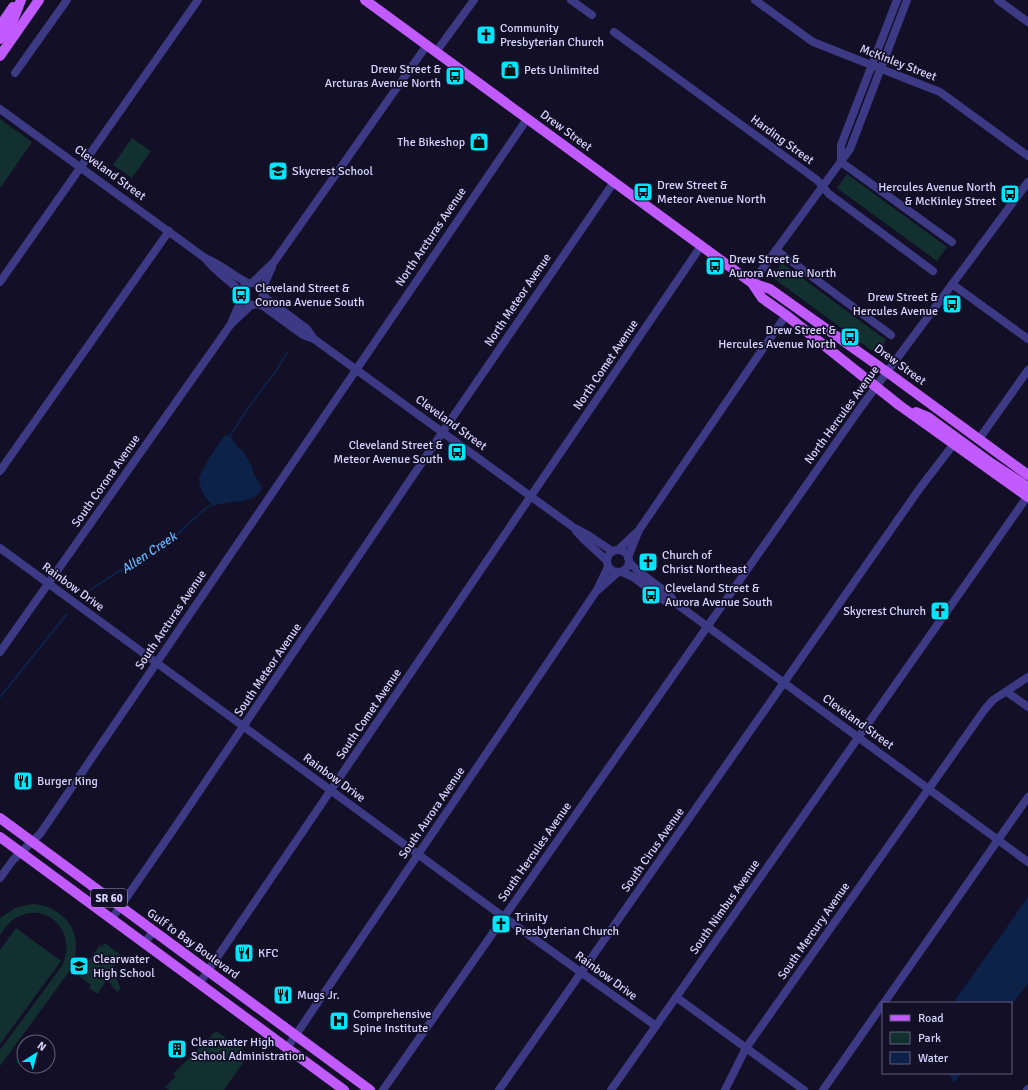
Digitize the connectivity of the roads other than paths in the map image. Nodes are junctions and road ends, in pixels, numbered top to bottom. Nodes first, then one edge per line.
1 (19, 0) edge
2 (39, 0) edge
3 (67, 0) edge
4 (198, 0) edge
5 (365, 0) edge
6 (474, 0) edge
7 (571, 0) edge
8 (755, 0) edge
9 (897, 0) edge
10 (908, 0) edge
11 (998, 0) edge
12 (592, 15) dead end
13 (1028, 22) edge
14 (0, 26) edge
15 (614, 32) dead end
16 (0, 39) edge
17 (427, 45) junction
18 (436, 52) junction
19 (0, 56) edge
20 (872, 66) junction
21 (882, 70) junction
22 (15, 73) dead end
23 (0, 108) edge
24 (527, 119) junction
25 (1028, 156) edge
26 (841, 162) junction
27 (80, 167) junction
28 (614, 182) junction
29 (1028, 182) edge
30 (823, 187) junction
31 (168, 231) junction
32 (952, 242) dead end
33 (701, 246) junction
34 (776, 250) junction
35 (205, 258) junction
36 (274, 262) junction
37 (933, 271) dead end
38 (0, 282) edge
39 (250, 283) junction
40 (752, 284) junction
41 (952, 284) junction
42 (263, 292) junction
43 (242, 295) junction
44 (254, 304) junction
45 (786, 315) junction
46 (231, 324) junction
47 (890, 335) dead end
48 (314, 339) junction
49 (1028, 339) edge
50 (356, 369) junction
51 (1028, 370) edge
52 (887, 372) junction
53 (876, 387) junction
54 (443, 432) junction
55 (979, 439) junction
56 (957, 443) junction
57 (1013, 464) junction
58 (0, 471) edge
59 (1028, 475) edge
60 (1028, 494) edge
61 (530, 496) junction
62 (573, 528) junction
63 (639, 530) junction
64 (0, 548) edge
65 (615, 550) junction
66 (628, 560) junction
67 (607, 564) junction
68 (620, 572) junction
69 (48, 584) junction
70 (597, 590) junction
71 (674, 602) junction
72 (707, 627) junction
73 (0, 652) edge
74 (156, 663) junction
75 (1028, 677) edge
76 (784, 683) junction
77 (1007, 692) junction
78 (1028, 708) edge
79 (244, 727) junction
80 (858, 737) junction
81 (928, 788) junction
82 (331, 791) junction
83 (1028, 797) edge
84 (0, 818) edge
85 (0, 837) edge
86 (998, 840) junction
87 (32, 842) junction
88 (21, 853) junction
89 (418, 855) junction
90 (1028, 862) edge
91 (0, 878) edge
92 (121, 907) junction
93 (504, 918) junction
94 (112, 920) junction
95 (154, 931) junction
96 (144, 943) junction
97 (208, 971) junction
98 (582, 973) junction
99 (199, 984) junction
100 (676, 997) junction
101 (885, 1002) edge
102 (882, 1007) edge
103 (656, 1026) junction
104 (296, 1035) junction
105 (287, 1048) junction
106 (746, 1048) junction
107 (344, 1090) edge
108 (370, 1090) edge
109 (383, 1090) edge
110 (499, 1090) edge
111 (611, 1090) edge
112 (725, 1090) edge
113 (804, 1090) edge
114 (823, 1090) edge

1 - 14 main road
1 - 16 main road
2 - 19 main road
3 - 22 street
4 - 27 street
5 - 17 main road, Drew Street
6 - 18 street
7 - 12 street
8 - 20 street, McKinley Street
9 - 20 street
10 - 21 street
11 - 13 street
15 - 30 street, Harding Street
17 - 18 main road, Drew Street
17 - 36 street
18 - 24 main road, Drew Street
20 - 21 street, McKinley Street
20 - 26 street
21 - 25 street, McKinley Street
21 - 26 street
23 - 27 street, Cleveland Street
24 - 28 main road, Drew Street
24 - 50 street, North Arcturas Avenue
26 - 30 street
26 - 32 street
27 - 31 street, Cleveland Street
27 - 38 street
28 - 33 main road, Drew Street
28 - 54 street, North Meteor Avenue
29 - 41 street, North Hercules Avenue
30 - 34 street
30 - 37 street, Harding Street
31 - 35 street, Cleveland Street
31 - 58 street
33 - 40 main road, Drew Street
33 - 61 street, North Comet Avenue
34 - 40 street
34 - 47 street
35 - 39 street, Cleveland Street
35 - 43 street, Cleveland Street
36 - 39 street
36 - 42 street
39 - 42 street
39 - 43 street
40 - 45 main road, Drew Street
40 - 52 main road, Drew Street
41 - 49 street
41 - 52 street, North Hercules Avenue
42 - 44 street
42 - 48 street, Cleveland Street
43 - 44 street
43 - 46 street, South Corona Avenue
44 - 46 street, South Corona Avenue
44 - 48 street, Cleveland Street
45 - 53 main road, Drew Street
45 - 63 street
46 - 69 street, South Corona Avenue
48 - 50 street, Cleveland Street
50 - 54 street, Cleveland Street
50 - 74 street, South Arcturas Avenue
51 - 55 street
52 - 53 street, North Hercules Avenue
52 - 55 main road, Drew Street
53 - 56 main road, Drew Street
53 - 72 street, North Hercules Avenue
54 - 61 street, Cleveland Street
54 - 79 street, South Meteor Avenue
55 - 57 main road, Drew Street
56 - 57 main road
56 - 60 main road, Drew Street
56 - 76 street, South Cirus Avenue
57 - 59 main road, Drew Street
60 - 80 street, South Nimbus Avenue
61 - 62 street, Cleveland Street
61 - 82 street, South Comet Avenue
62 - 65 street, Cleveland Street
62 - 67 street, Cleveland Street
63 - 65 street
63 - 66 street
64 - 69 street, Rainbow Drive
65 - 66 street
65 - 67 street
66 - 68 street
66 - 71 street, Cleveland Street
67 - 68 street
67 - 70 street, South Aurora Avenue
68 - 70 street, South Aurora Avenue
68 - 71 street, Cleveland Street
69 - 73 street, South Corona Avenue
69 - 74 street, Rainbow Drive
70 - 89 street, South Aurora Avenue
71 - 72 street, Cleveland Street
72 - 76 street, Cleveland Street
72 - 93 street, South Hercules Avenue
74 - 79 street, Rainbow Drive
74 - 87 street, South Arcturas Avenue
75 - 77 street, South Mercury Avenue
76 - 80 street, Cleveland Street
76 - 98 street, South Cirus Avenue
77 - 78 street
77 - 81 street, South Mercury Avenue
79 - 82 street, Rainbow Drive
79 - 92 street, South Meteor Avenue
80 - 81 street, Cleveland Street
80 - 100 street, South Nimbus Avenue
81 - 86 street, Cleveland Street
81 - 106 street, South Mercury Avenue
82 - 89 street, Rainbow Drive
82 - 97 street, South Comet Avenue
83 - 86 street
84 - 87 main road, Gulf to Bay Boulevard / SR 60
85 - 88 main road, SR 60
86 - 90 street, Cleveland Street
86 - 101 street
87 - 88 street, South Arcturas Avenue
87 - 92 main road, Gulf to Bay Boulevard / SR 60
88 - 91 street, South Arcturas Avenue
88 - 94 main road, SR 60
89 - 93 street, Rainbow Drive
89 - 104 street, South Aurora Avenue
92 - 94 street, South Meteor Avenue
92 - 95 main road, Gulf to Bay Boulevard / SR 60
93 - 98 street, Rainbow Drive
93 - 109 street, South Hercules Avenue
94 - 96 main road, SR 60
95 - 96 street
95 - 97 main road, Gulf to Bay Boulevard / SR 60
96 - 99 main road, SR 60
97 - 99 street, South Comet Avenue
97 - 104 main road, Gulf to Bay Boulevard / SR 60
98 - 103 street, Rainbow Drive
98 - 110 street, South Cirus Avenue
99 - 105 main road, SR 60
100 - 103 street, South Nimbus Avenue
100 - 106 street
102 - 114 street
103 - 111 street, South Nimbus Avenue
104 - 105 street, South Aurora Avenue
104 - 108 main road, Gulf to Bay Boulevard / SR 60
105 - 107 main road, SR 60
106 - 112 street, South Mercury Avenue
106 - 113 street

